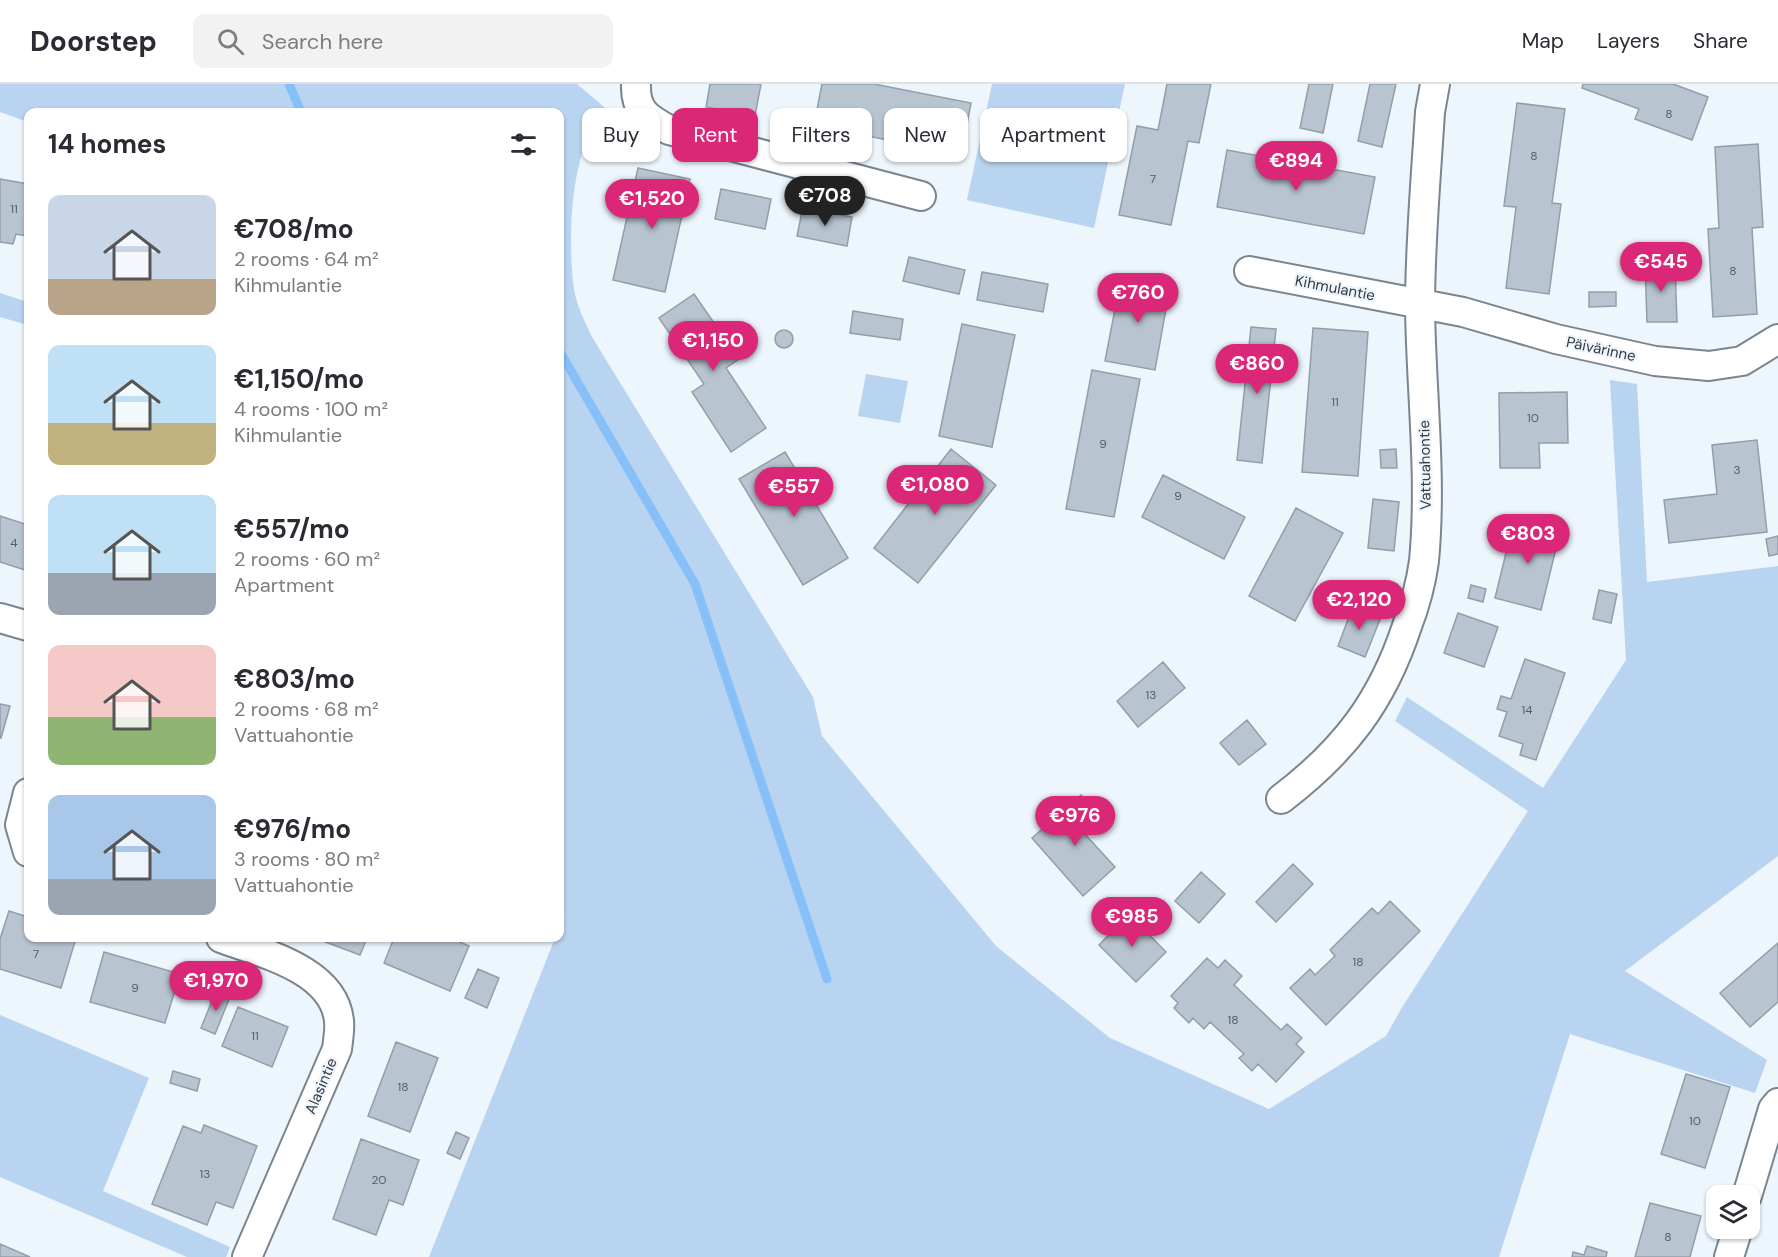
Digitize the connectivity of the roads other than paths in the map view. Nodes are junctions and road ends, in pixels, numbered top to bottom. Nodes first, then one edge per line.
1 (636, 84) edge
2 (1435, 84) edge
3 (921, 196) dead end
4 (1249, 271) dead end
5 (1420, 305) junction
6 (1778, 339) edge
7 (0, 618) edge
8 (24, 625) edge
9 (1281, 799) dead end
10 (24, 809) edge
11 (24, 838) edge
12 (231, 942) edge
13 (1778, 1103) edge
14 (1751, 1185) edge
15 (1735, 1239) edge
16 (247, 1257) edge
17 (1729, 1257) edge

1 - 3 street
2 - 5 street, Vattuahontie
4 - 5 street, Kihmulantie
5 - 6 street, Päivärinne
5 - 9 street, Vattuahontie
7 - 8 street
10 - 11 street
12 - 16 street, Alasintie
13 - 14 street
15 - 17 street

